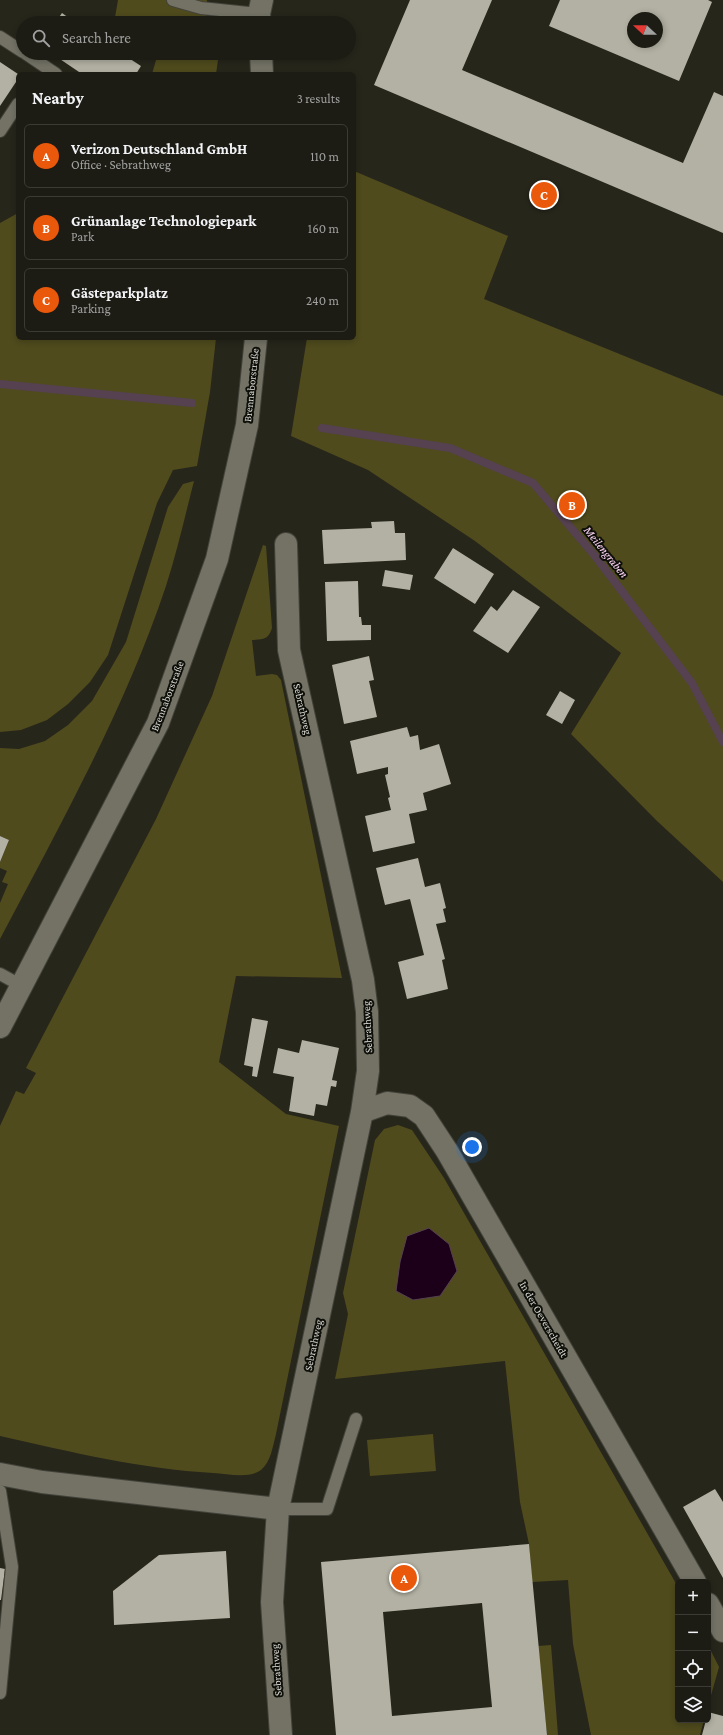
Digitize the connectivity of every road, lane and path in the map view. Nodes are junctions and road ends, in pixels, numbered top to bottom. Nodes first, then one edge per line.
1 (173, 0) edge
2 (259, 9) edge
3 (0, 36) edge
4 (16, 47) edge
5 (32, 60) edge
6 (261, 60) edge
7 (41, 70) edge
8 (262, 72) edge
9 (16, 107) edge
10 (0, 131) edge
11 (256, 340) edge
12 (286, 544) dead end
13 (0, 974) edge
14 (22, 986) junction
15 (0, 1027) edge
16 (362, 1112) junction
17 (356, 1419) dead end
18 (0, 1474) edge
19 (0, 1491) edge
20 (278, 1508) junction
21 (693, 1579) edge
22 (711, 1609) edge
23 (723, 1630) edge
24 (0, 1694) edge
25 (281, 1735) edge

1 - 2 lane
3 - 4 lane
5 - 7 lane
6 - 8 street
9 - 10 lane
11 - 14 street, Brennaborstraße
12 - 16 street, Sebrathweg
13 - 14 lane
14 - 15 street, Brennaborstraße
16 - 20 street, Sebrathweg
16 - 21 street, In der Oeverscheidt
17 - 20 lane
18 - 20 street
19 - 24 lane
20 - 25 street, Sebrathweg
22 - 23 street

